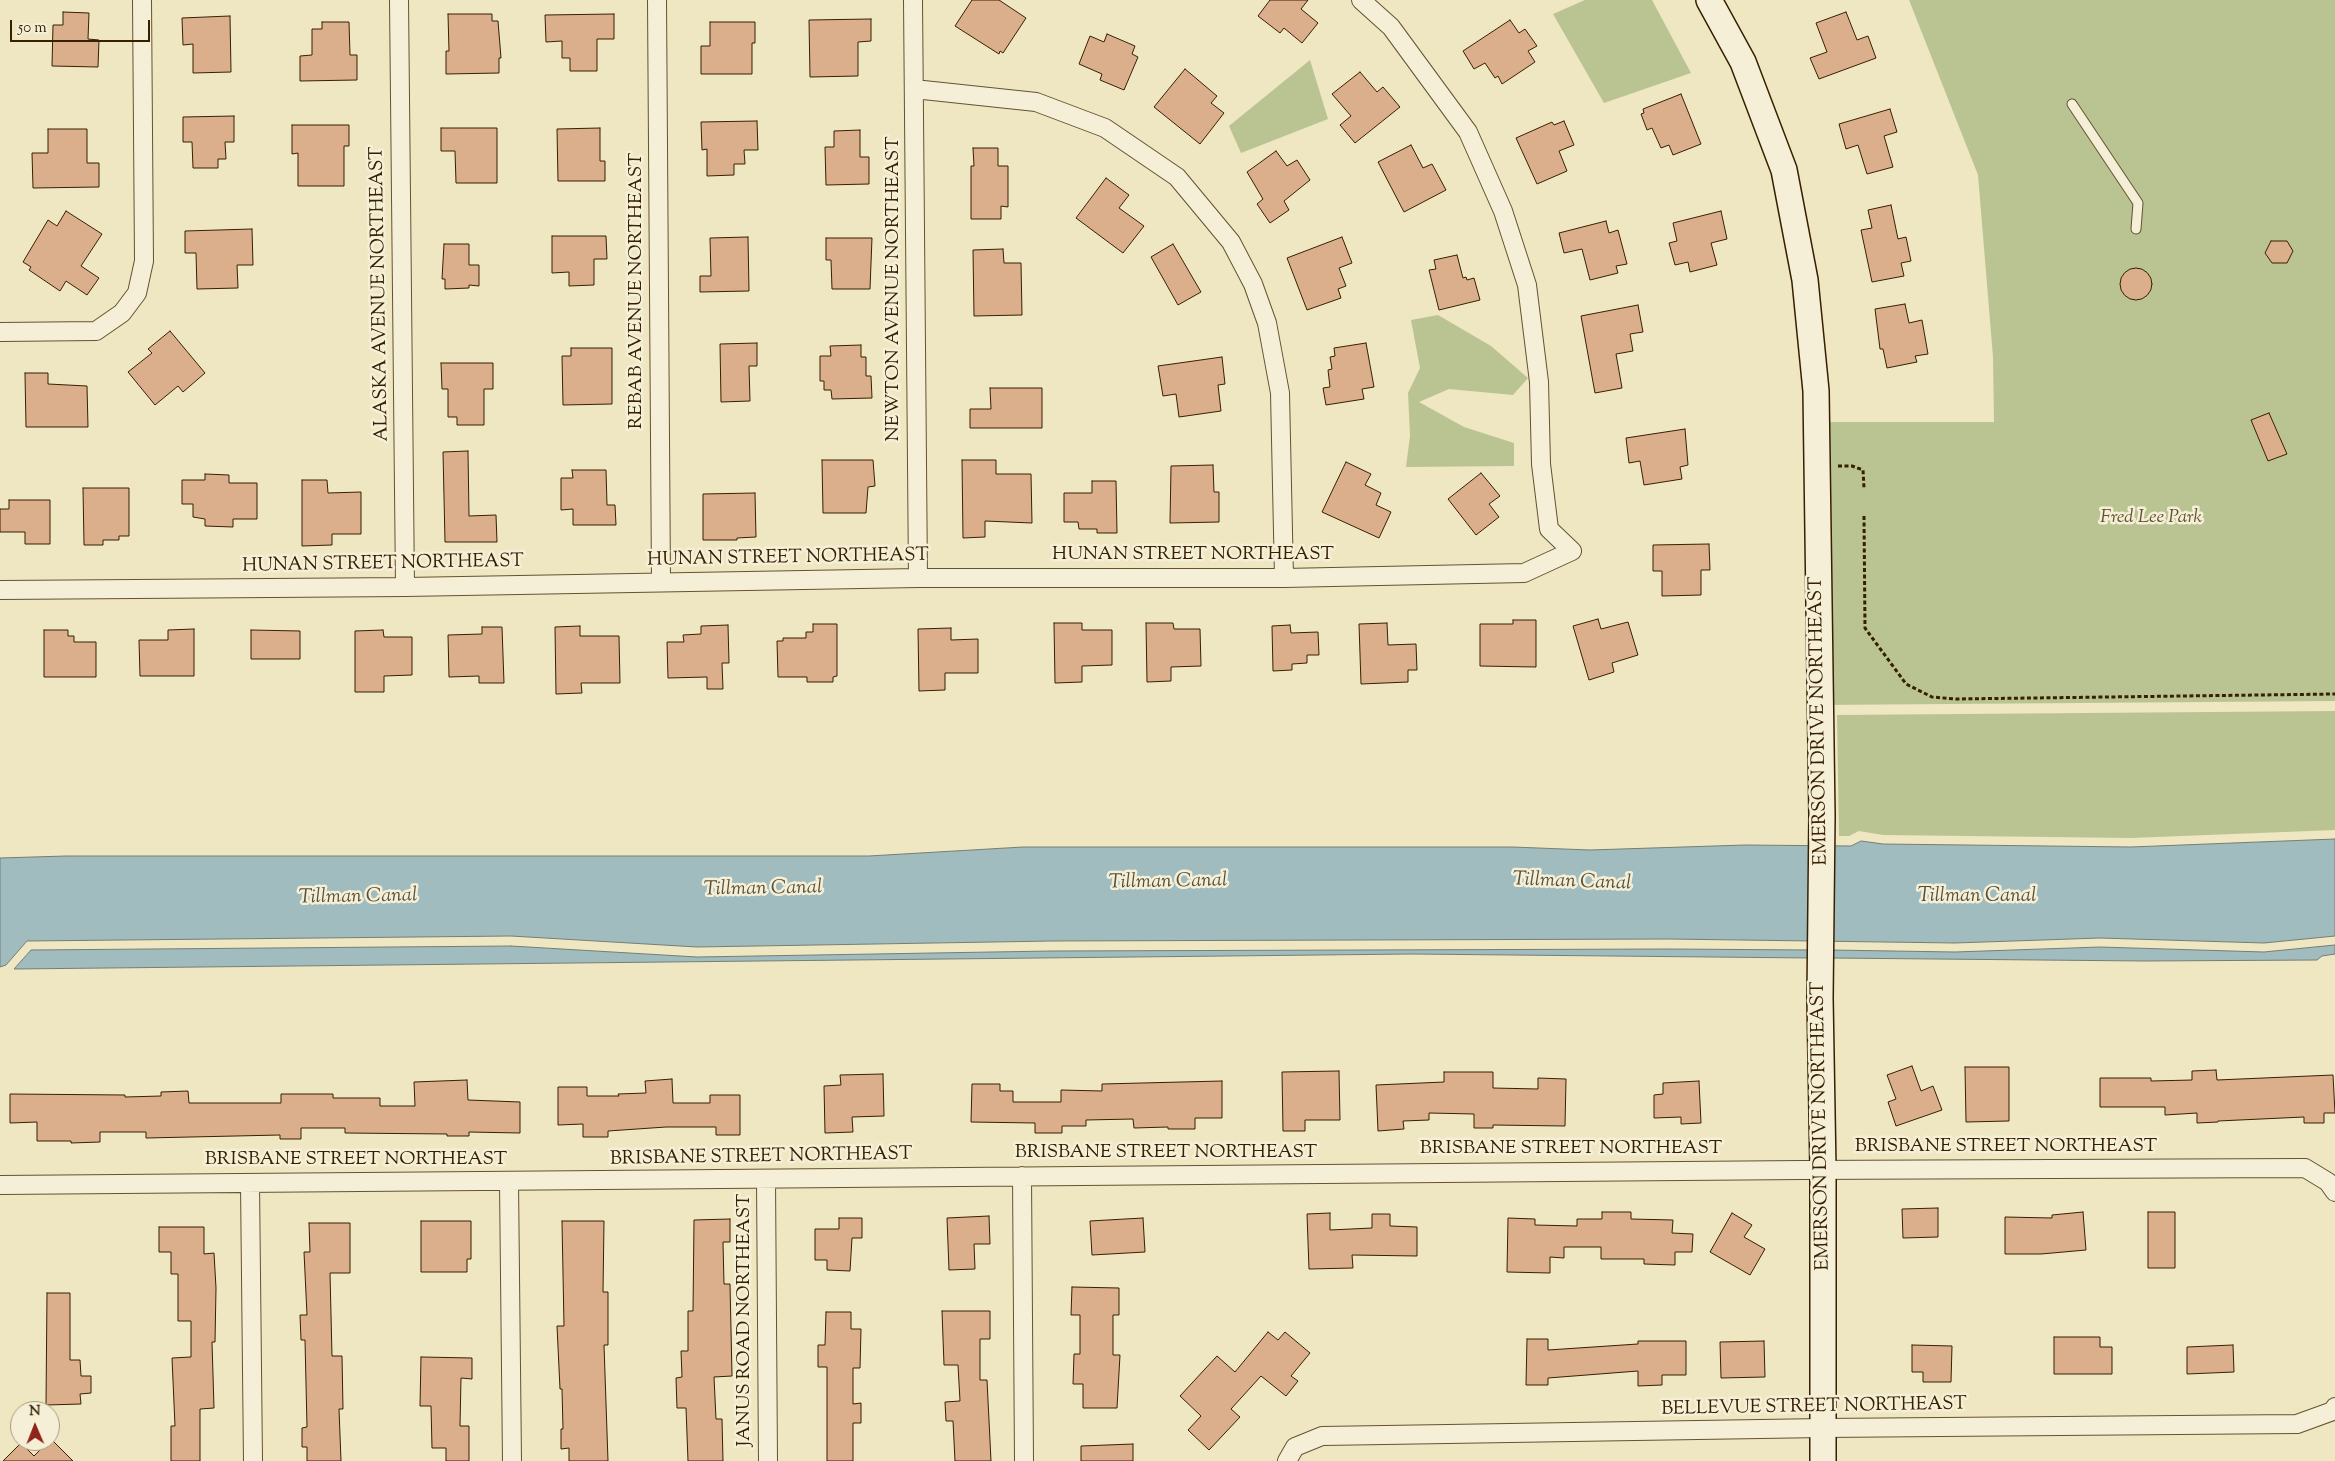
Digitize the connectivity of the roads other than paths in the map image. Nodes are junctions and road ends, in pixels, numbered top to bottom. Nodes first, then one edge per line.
1 (142, 0) edge
2 (399, 0) edge
3 (657, 0) edge
4 (913, 0) edge
5 (1361, 0) edge
6 (1709, 0) edge
7 (914, 88) junction
8 (2072, 104) dead end
9 (2136, 229) dead end
10 (0, 332) edge
11 (918, 578) junction
12 (1284, 578) junction
13 (662, 582) junction
14 (405, 587) junction
15 (0, 590) edge
16 (1824, 1170) junction
17 (1022, 1176) junction
18 (766, 1179) junction
19 (509, 1182) junction
20 (250, 1183) junction
21 (0, 1186) edge
22 (2332, 1187) edge
23 (2334, 1409) edge
24 (1823, 1428) junction
25 (1291, 1454) edge
26 (253, 1461) edge
27 (512, 1461) edge
28 (768, 1461) edge
29 (1024, 1461) edge
30 (1824, 1461) edge

1 - 10 street
2 - 14 street, ALASKA AVENUE NORTHEAST
3 - 13 street, REBAB AVENUE NORTHEAST
4 - 7 street, NEWTON AVENUE NORTHEAST
5 - 12 street, HUNAN STREET NORTHEAST
6 - 16 street, EMERSON DRIVE NORTHEAST
7 - 11 street, NEWTON AVENUE NORTHEAST
7 - 12 street
8 - 9 lane
11 - 12 street, HUNAN STREET NORTHEAST
11 - 13 street, HUNAN STREET NORTHEAST
13 - 14 street, HUNAN STREET NORTHEAST
14 - 15 street, HUNAN STREET NORTHEAST
16 - 17 street, BRISBANE STREET NORTHEAST
16 - 22 street, BRISBANE STREET NORTHEAST
16 - 24 street, EMERSON DRIVE NORTHEAST
17 - 18 street, BRISBANE STREET NORTHEAST
17 - 29 street
18 - 19 street, BRISBANE STREET NORTHEAST
18 - 28 street, JANUS ROAD NORTHEAST
19 - 20 street, BRISBANE STREET NORTHEAST
19 - 27 street
20 - 21 street, BRISBANE STREET NORTHEAST
20 - 26 street
23 - 24 street, BELLEVUE STREET NORTHEAST
24 - 25 street, BELLEVUE STREET NORTHEAST
24 - 30 street, EMERSON DRIVE NORTHEAST

